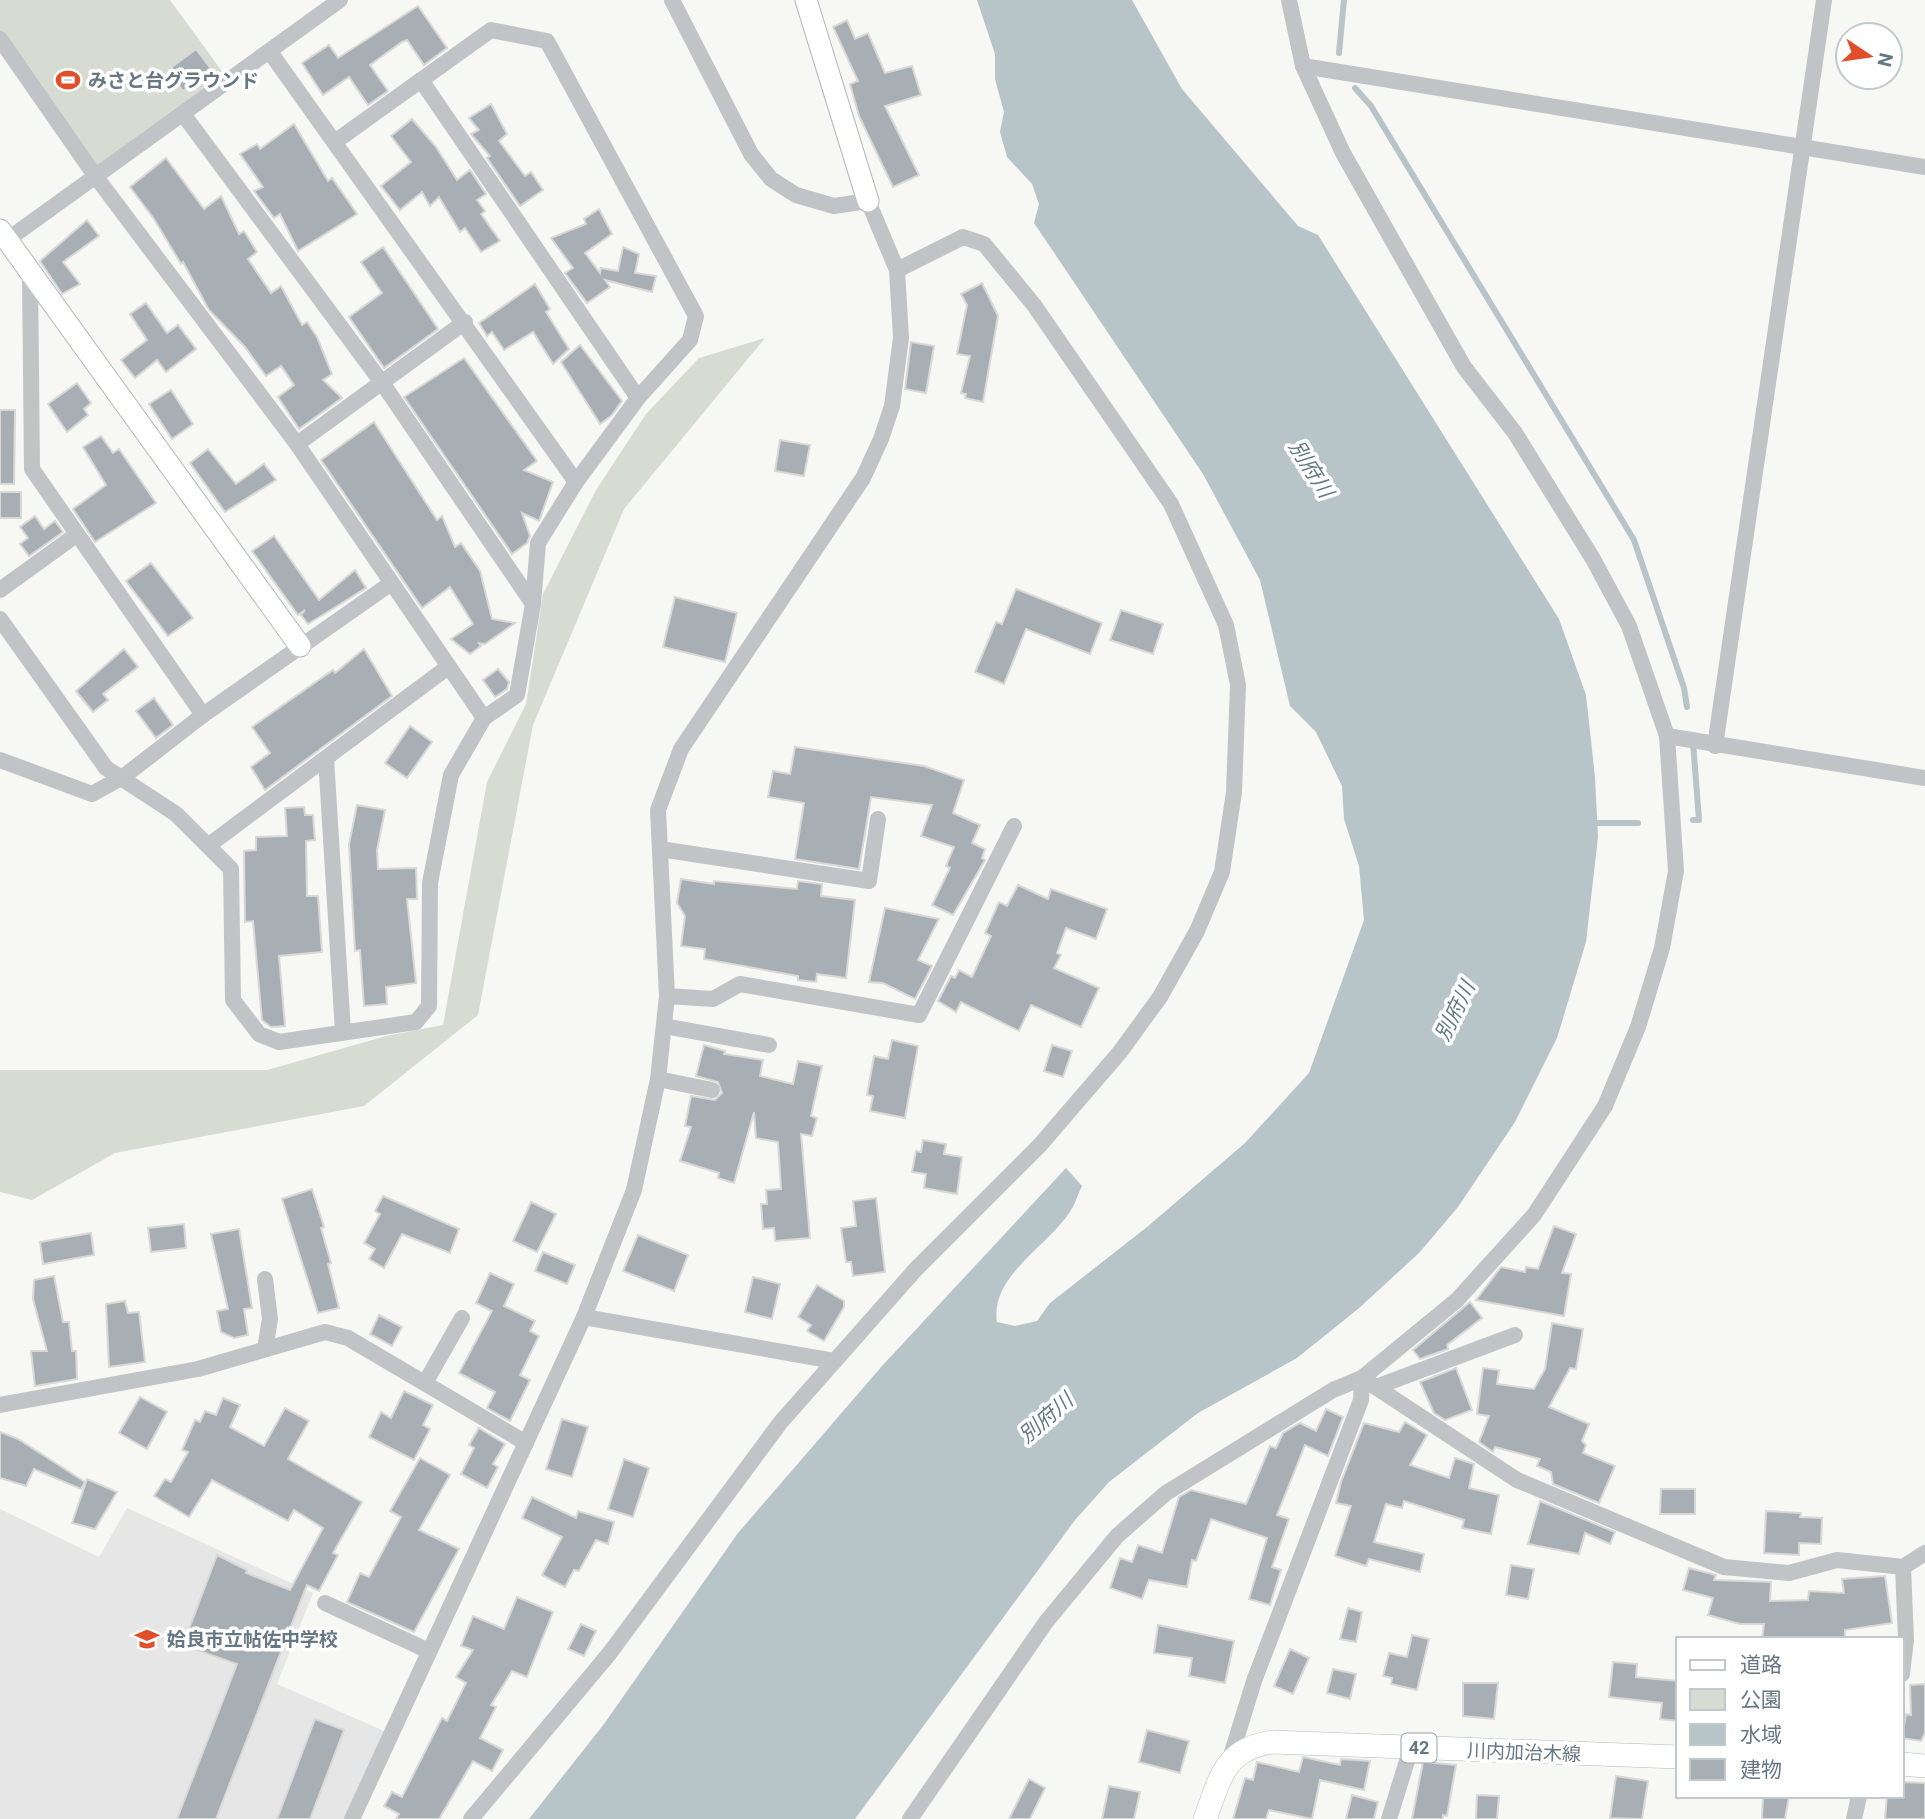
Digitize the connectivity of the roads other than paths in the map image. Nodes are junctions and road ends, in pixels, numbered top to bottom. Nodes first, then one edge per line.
1 (340, 0) edge
2 (672, 0) edge
3 (806, 0) edge
4 (1289, 0) edge
5 (1824, 0) edge
6 (0, 39) edge
7 (270, 52) junction
8 (1303, 66) junction
9 (421, 80) junction
10 (183, 114) junction
11 (336, 141) junction
12 (1801, 147) junction
13 (1925, 167) edge
14 (96, 177) junction
15 (868, 201) junction
16 (4, 235) edge
17 (897, 270) junction
18 (30, 275) junction
19 (465, 322) junction
20 (383, 384) junction
21 (638, 398) junction
22 (297, 444) junction
23 (576, 482) junction
24 (76, 535) junction
25 (390, 584) junction
26 (0, 590) edge
27 (533, 604) junction
28 (0, 619) edge
29 (300, 646) junction
30 (448, 667) junction
31 (203, 715) junction
32 (484, 718) junction
33 (1667, 736) junction
34 (1714, 746) junction
35 (326, 758) junction
36 (0, 760) edge
37 (123, 777) junction
38 (1925, 778) edge
39 (878, 819) dead end
40 (1014, 826) dead end
41 (209, 845) junction
42 (660, 849) junction
43 (667, 996) junction
44 (664, 1026) junction
45 (343, 1032) junction
46 (769, 1045) dead end
47 (658, 1079) junction
48 (712, 1090) dead end
49 (265, 1279) dead end
50 (584, 1317) junction
51 (462, 1318) dead end
52 (1515, 1335) dead end
53 (265, 1349) junction
54 (835, 1361) junction
55 (1362, 1378) junction
56 (425, 1383) junction
57 (1376, 1387) junction
58 (0, 1405) edge
59 (526, 1443) junction
60 (1925, 1553) edge
61 (1903, 1567) junction
62 (325, 1604) dead end
63 (429, 1651) junction
64 (1904, 1657) edge
65 (1411, 1748) junction
66 (1676, 1757) edge
67 (1230, 1759) junction
68 (1904, 1764) edge
69 (1925, 1766) edge
70 (1859, 1798) edge
71 (352, 1819) edge
72 (471, 1819) edge
73 (910, 1819) edge
74 (1205, 1819) edge
75 (1389, 1819) edge
76 (1854, 1819) edge

1 - 7 street
2 - 15 street
3 - 15 street
4 - 8 street
5 - 12 street
6 - 14 street
7 - 10 street
7 - 11 street
8 - 12 street
8 - 33 street
9 - 11 street
9 - 21 street
9 - 21 street
10 - 14 street
10 - 20 street
11 - 19 street
12 - 13 street
12 - 34 street
14 - 16 street
14 - 22 street
15 - 17 street
16 - 18 street
17 - 42 street
17 - 54 street
18 - 24 street
18 - 29 street
19 - 20 street
19 - 23 street
20 - 22 street
20 - 27 street
21 - 23 street
22 - 25 street
23 - 27 street
24 - 26 street
24 - 31 street
25 - 29 street
25 - 30 street
27 - 32 street
28 - 37 street
29 - 31 street
30 - 32 street
30 - 35 street
31 - 37 street
32 - 45 street
33 - 34 street
33 - 55 street
34 - 38 street
35 - 41 street
35 - 45 street
36 - 37 street
37 - 41 street
39 - 42 street
40 - 43 street
41 - 45 street
42 - 43 street
43 - 44 street
44 - 46 street
44 - 47 street
47 - 48 street
47 - 50 street
49 - 53 street
50 - 54 street
50 - 59 street
51 - 56 street
52 - 57 street
53 - 56 street
53 - 58 street
54 - 72 street
55 - 57 street
55 - 67 street
55 - 73 street
56 - 59 street
57 - 61 street
59 - 63 street
60 - 61 street
61 - 64 street
62 - 63 street
63 - 71 street
65 - 66 main road, 川内加治木線 / 42
65 - 67 main road, 川内加治木線 / 42
65 - 75 street
67 - 74 main road
68 - 69 main road
70 - 76 street

